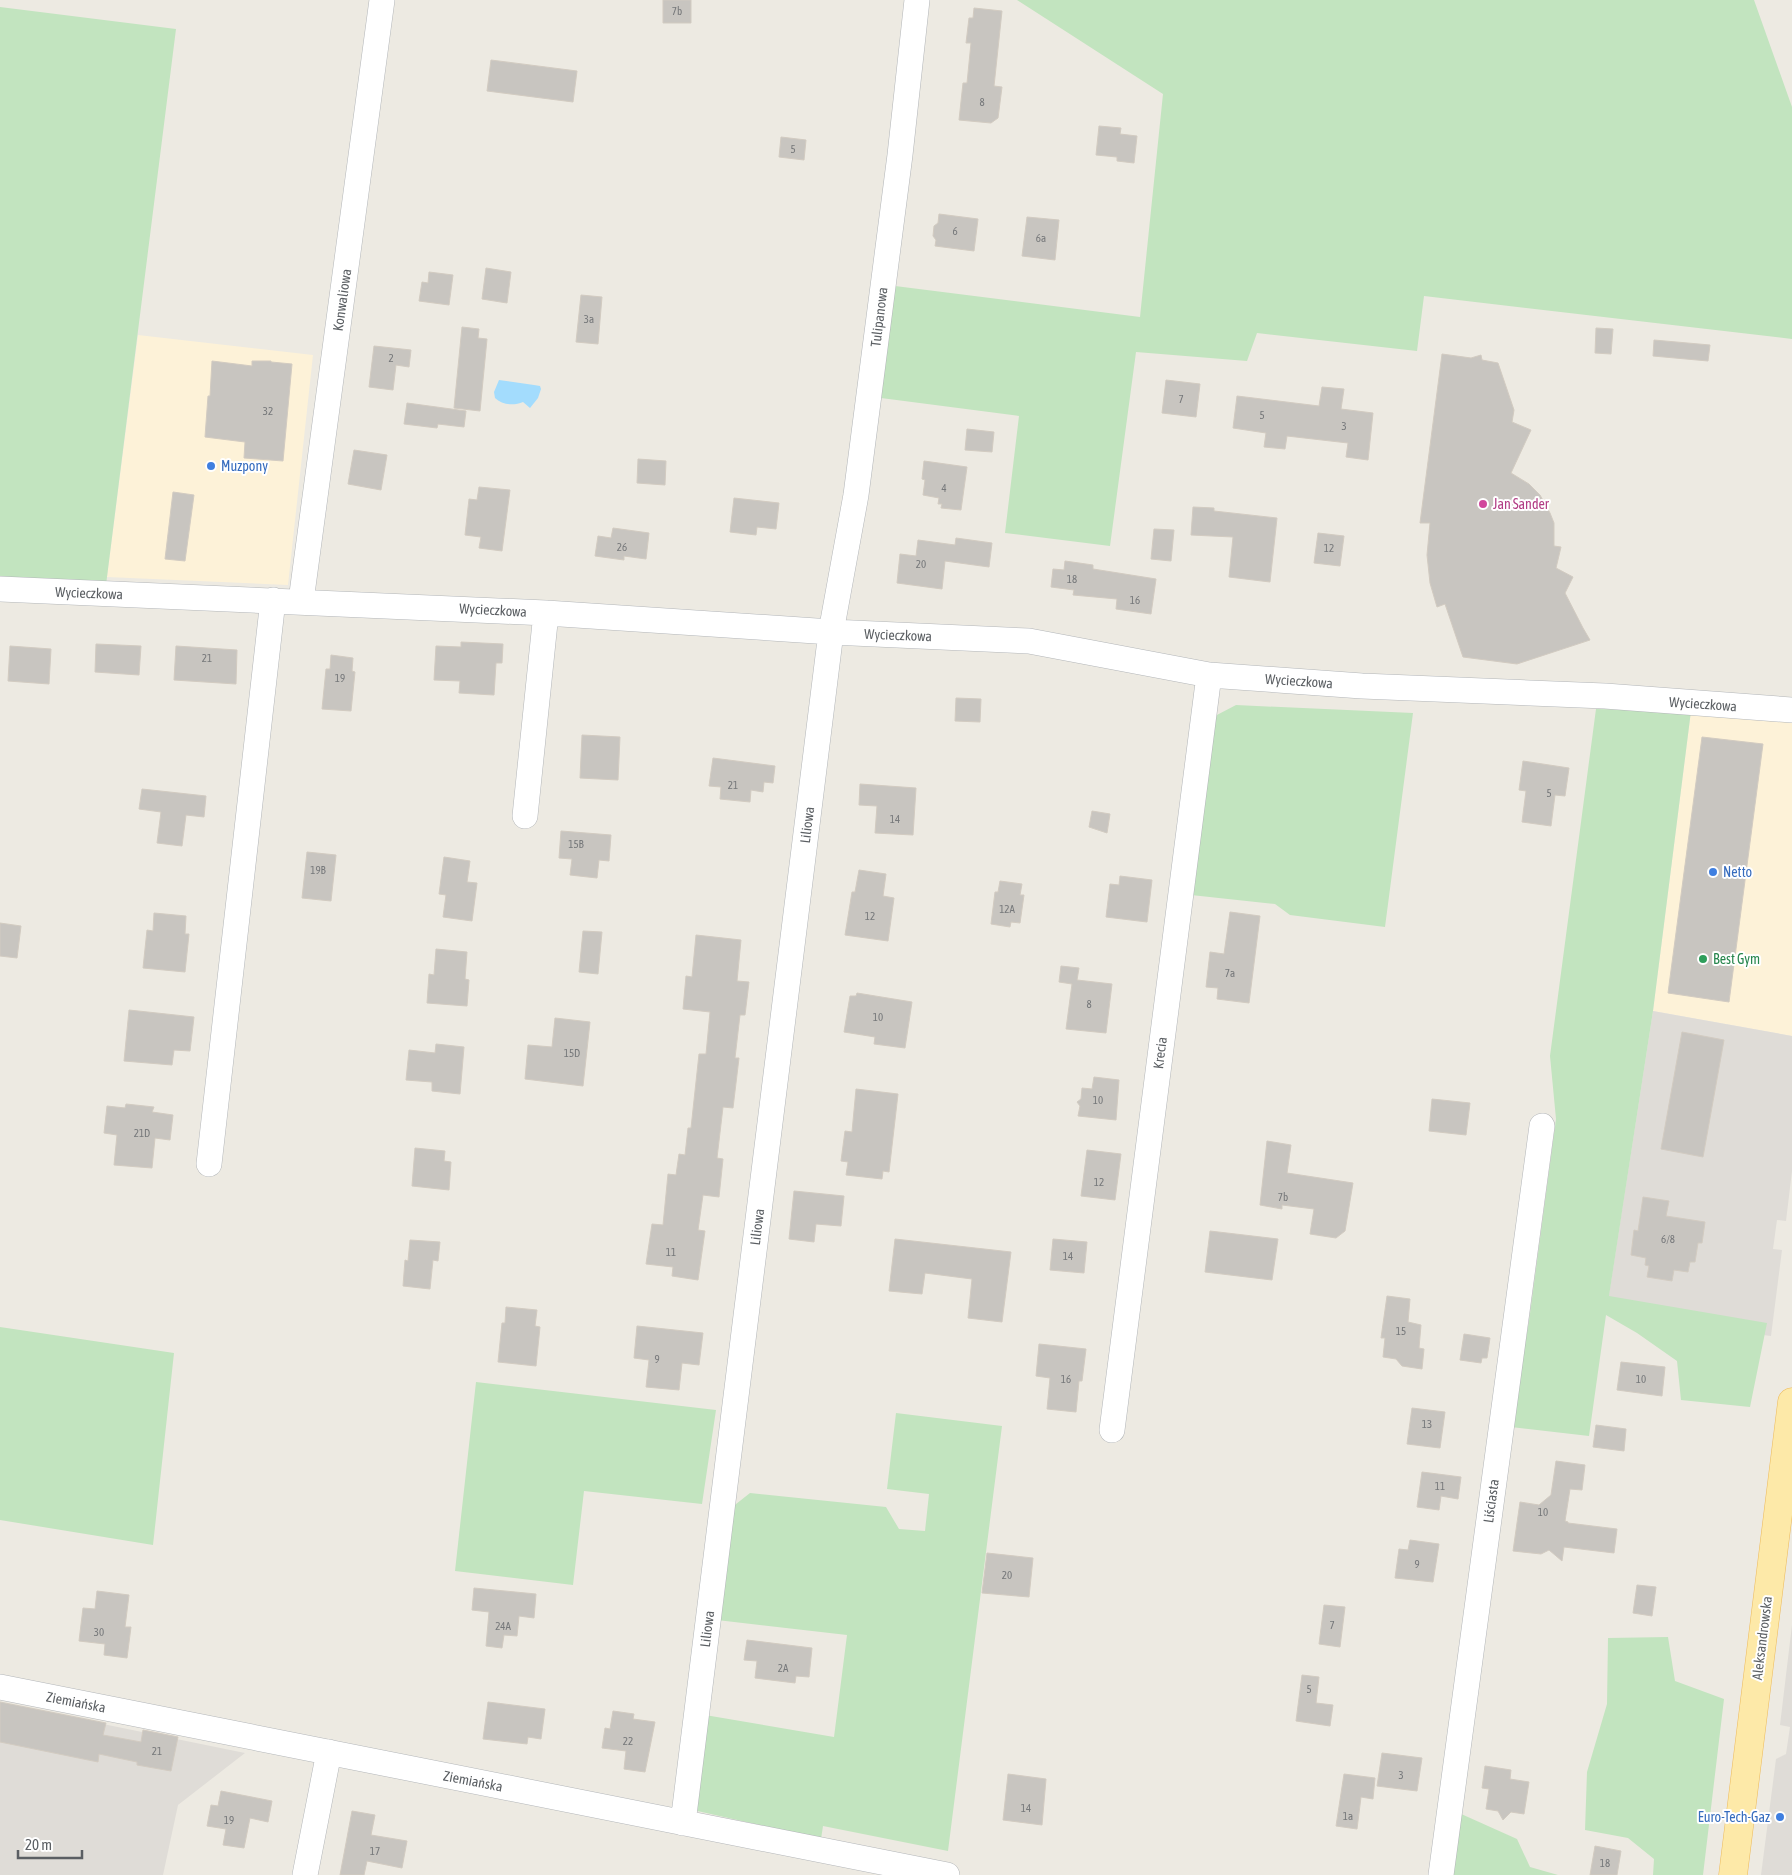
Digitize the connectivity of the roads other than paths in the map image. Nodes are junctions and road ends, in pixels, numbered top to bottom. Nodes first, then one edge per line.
1 (382, 0) edge
2 (917, 0) edge
3 (0, 589) edge
4 (274, 600) junction
5 (301, 601) junction
6 (546, 613) junction
7 (831, 632) junction
8 (1209, 675) junction
9 (1792, 710) edge
10 (525, 816) dead end
11 (1542, 1126) dead end
12 (209, 1164) dead end
13 (1792, 1402) edge
14 (1112, 1430) dead end
15 (0, 1687) edge
16 (329, 1752) junction
17 (683, 1823) junction
18 (305, 1875) edge
19 (946, 1875) edge
20 (1441, 1875) edge
21 (1733, 1875) edge

1 - 5 street, Konwaliowa
2 - 7 street, Tulipanowa
3 - 4 street, Wycieczkowa
4 - 5 street, Wycieczkowa
4 - 12 street
5 - 6 street, Wycieczkowa
6 - 7 street, Wycieczkowa
6 - 10 street
7 - 8 street, Wycieczkowa
7 - 17 street, Liliowa
8 - 9 street, Wycieczkowa
8 - 14 street, Krecia
11 - 20 street, Liściasta
13 - 21 main road, Aleksandrowska
15 - 16 street, Ziemiańska
16 - 17 street, Ziemiańska
16 - 18 street
17 - 19 street, Ziemiańska

